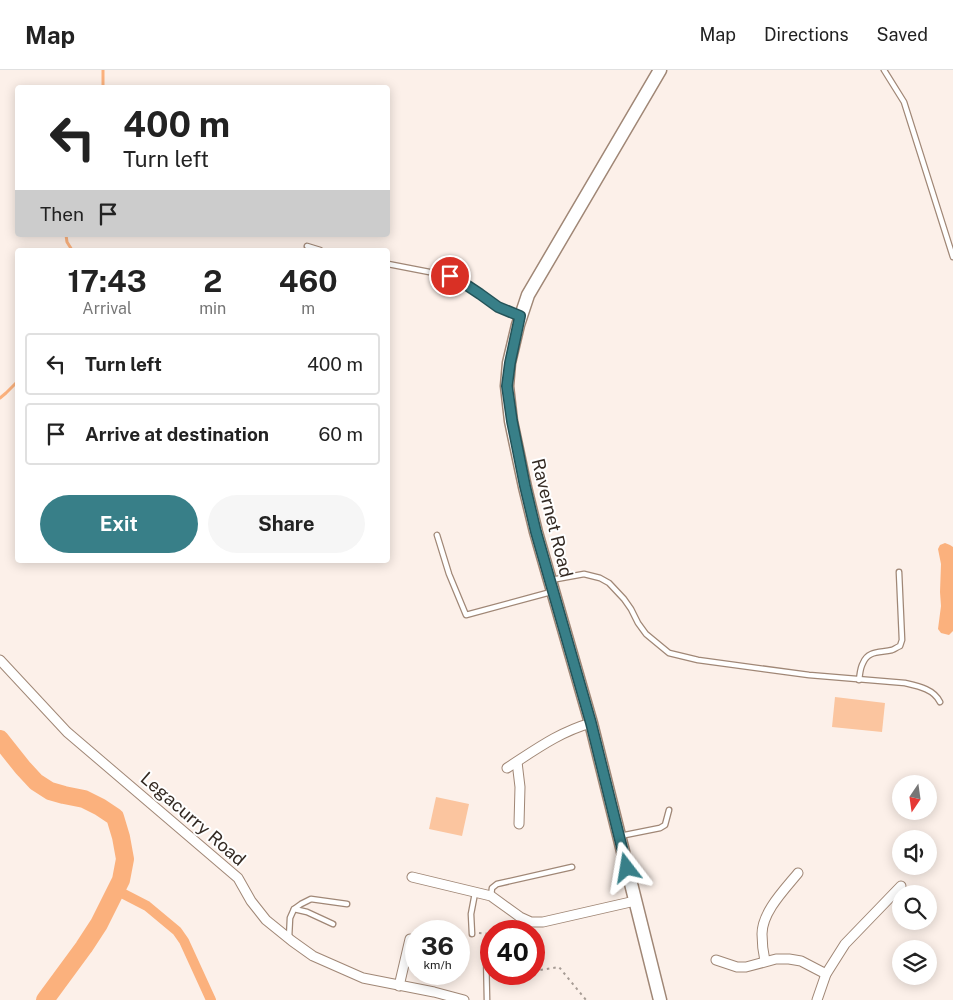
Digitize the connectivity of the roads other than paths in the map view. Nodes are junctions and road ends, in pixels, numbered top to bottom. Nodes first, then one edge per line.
1 (660, 70) edge
2 (884, 70) edge
3 (307, 246) dead end
4 (314, 248) edge
5 (953, 257) edge
6 (390, 264) edge
7 (520, 316) junction
8 (437, 535) dead end
9 (899, 572) dead end
10 (551, 586) junction
11 (0, 660) edge
12 (859, 680) junction
13 (940, 702) dead end
14 (591, 723) junction
15 (516, 762) junction
16 (508, 768) dead end
17 (669, 810) dead end
18 (519, 824) dead end
19 (619, 836) junction
20 (572, 867) dead end
21 (798, 873) dead end
22 (412, 877) dead end
23 (475, 891) junction
24 (892, 895) edge
25 (491, 896) junction
26 (635, 900) junction
27 (347, 904) dead end
28 (294, 909) junction
29 (333, 924) dead end
30 (472, 933) road end
31 (289, 939) junction
32 (405, 960) edge
33 (716, 960) dead end
34 (764, 961) junction
35 (826, 974) junction
36 (487, 985) edge
37 (399, 986) junction
38 (464, 1000) edge
39 (487, 1000) edge
40 (660, 1000) edge
41 (817, 1000) edge

1 - 7 street, Ravernet Road
2 - 5 lane
3 - 4 lane
6 - 7 lane
7 - 10 street, Ravernet Road
8 - 10 lane
9 - 12 lane
10 - 12 lane
10 - 14 street, Ravernet Road
11 - 31 street, Legacurry Road
12 - 13 lane
14 - 15 street
14 - 19 street, Ravernet Road
15 - 16 street
15 - 18 street
17 - 19 lane
19 - 26 street, Ravernet Road
20 - 25 lane
21 - 34 street
22 - 23 street
23 - 25 street
23 - 30 lane
24 - 35 street
25 - 26 street
26 - 40 street, Ravernet Road
27 - 28 lane
28 - 29 lane
28 - 31 lane
31 - 37 street, Legacurry Road
32 - 37 street
33 - 34 street
34 - 35 street
35 - 41 street
36 - 39 lane
37 - 38 street, Legacurry Road

